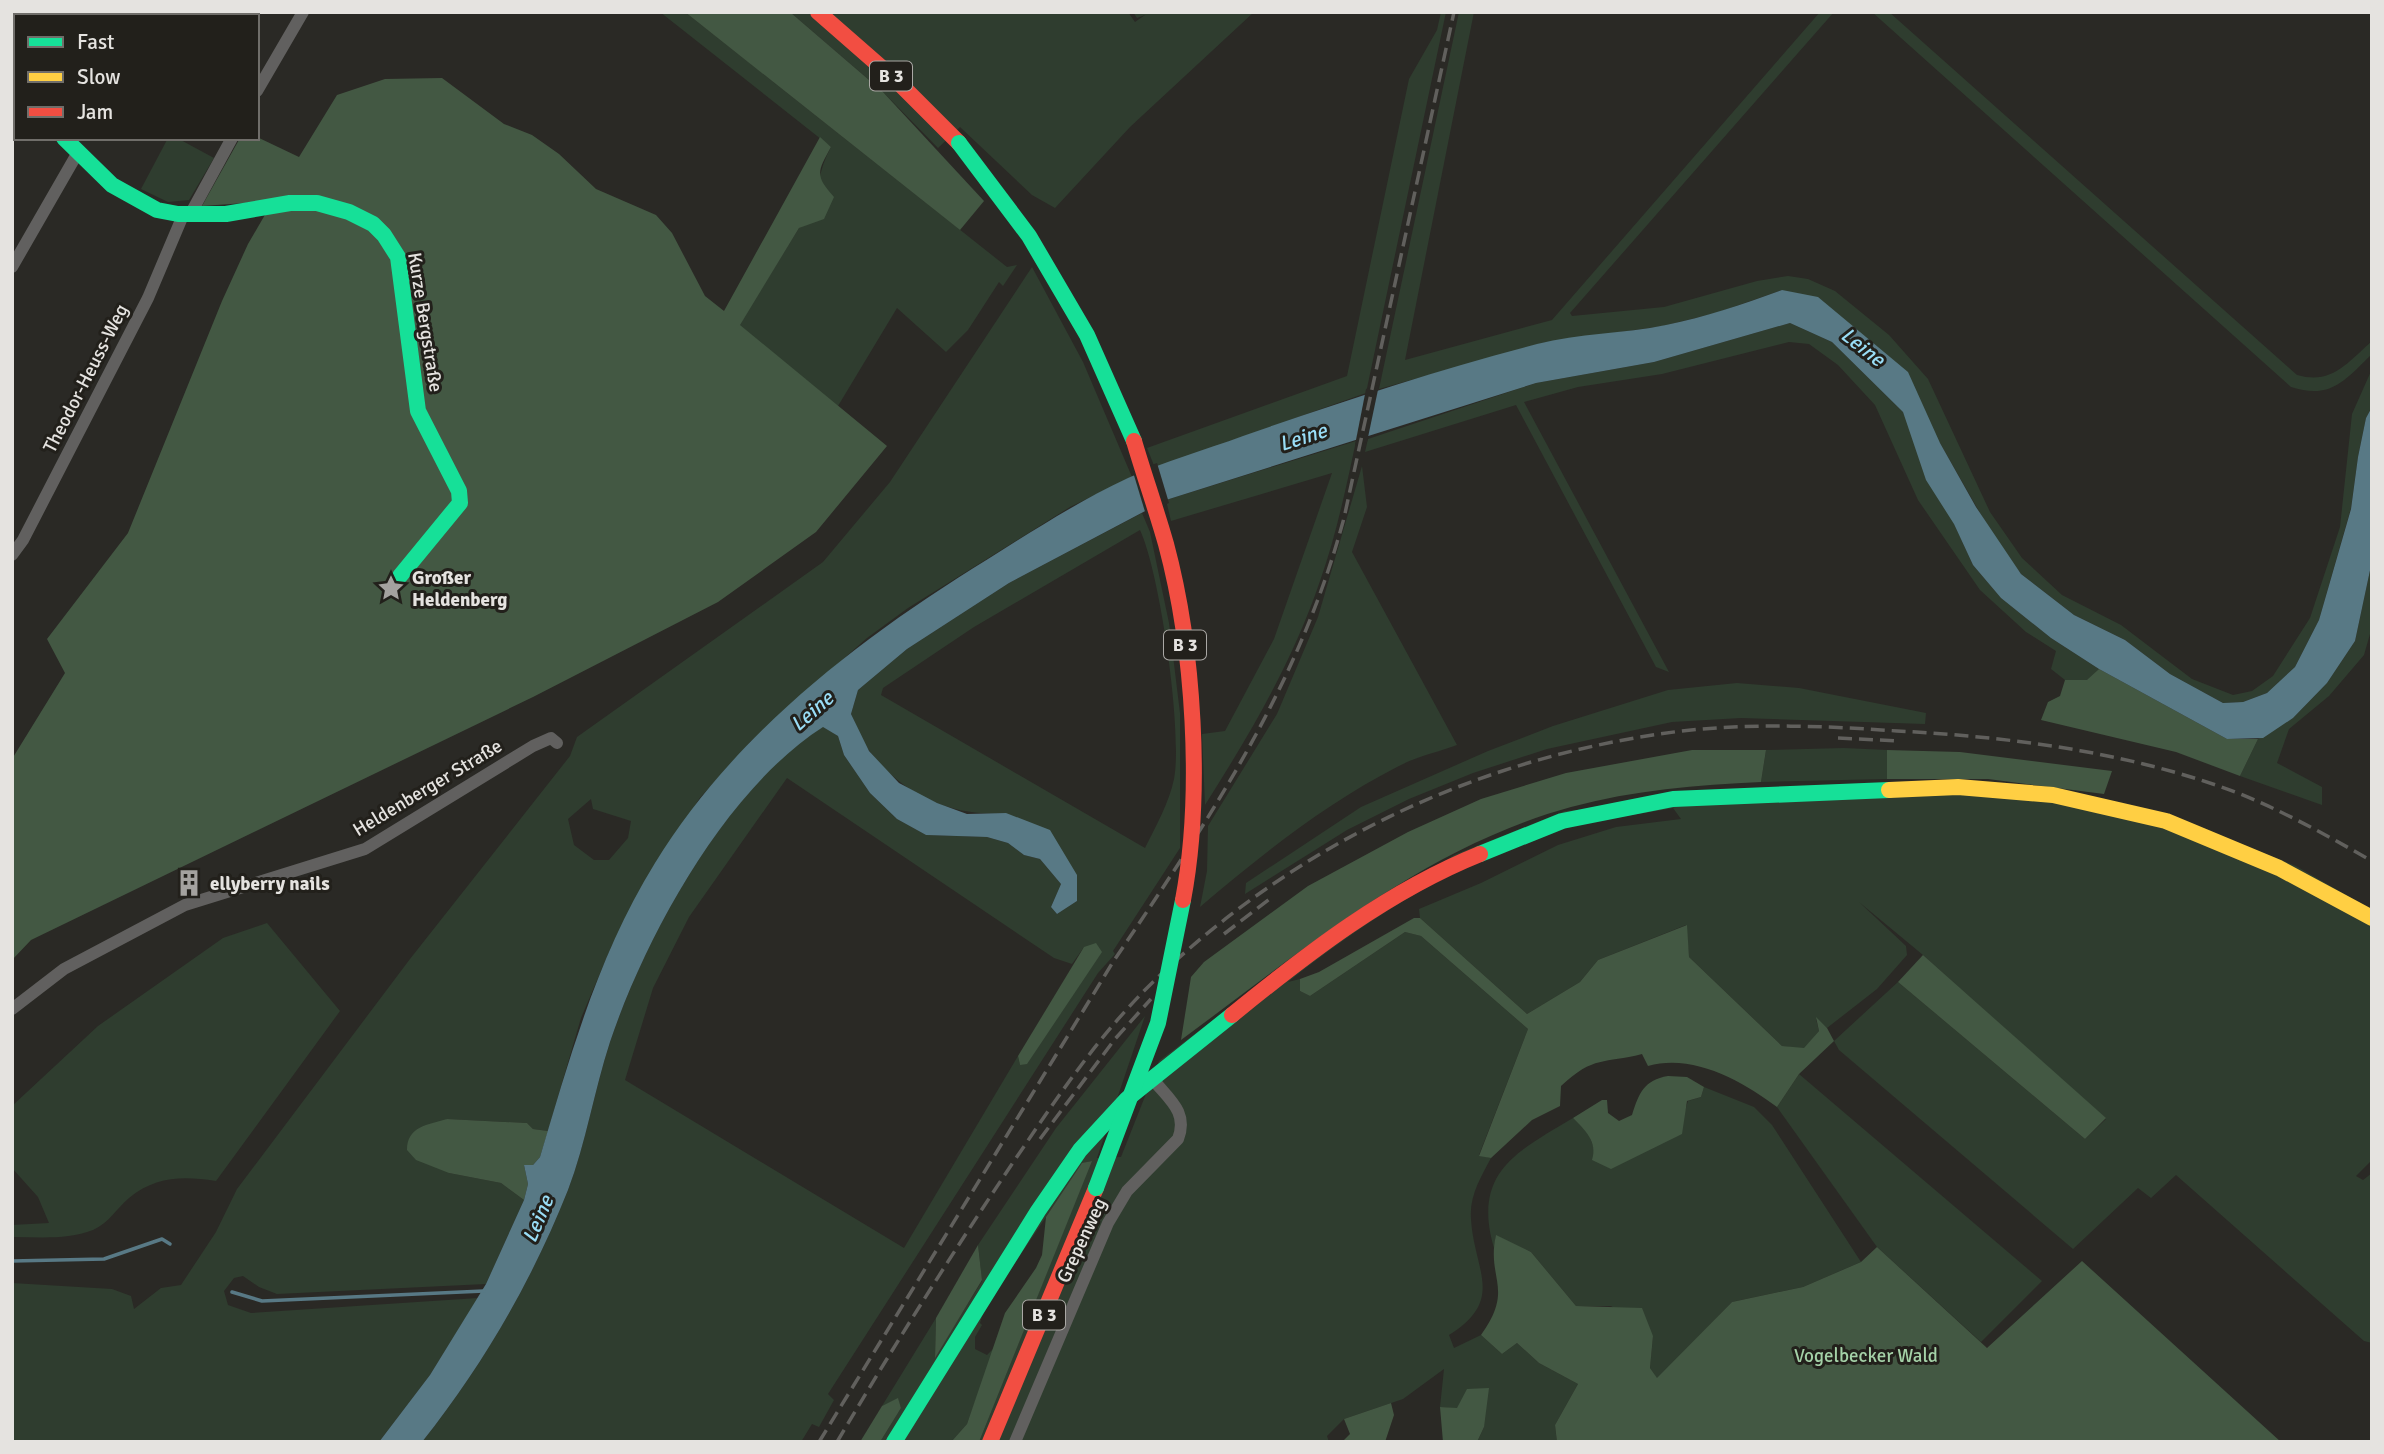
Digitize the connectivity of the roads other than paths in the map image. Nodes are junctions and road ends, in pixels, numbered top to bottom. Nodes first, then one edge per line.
1 (303, 12) edge
2 (818, 12) edge
3 (259, 88) edge
4 (231, 140) edge
5 (72, 144) edge
6 (188, 213) junction
7 (12, 267) edge
8 (12, 555) edge
9 (400, 576) dead end
10 (557, 743) dead end
11 (2372, 918) edge
12 (12, 1009) edge
13 (1151, 1077) junction
14 (894, 1442) edge
15 (990, 1442) edge
16 (1015, 1442) edge

1 - 3 street
2 - 15 street, B 3, bridge
4 - 6 street, Theodor-Heuss-Weg
5 - 6 street, Kurze Bergstraße
5 - 7 street
6 - 8 street, Theodor-Heuss-Weg
6 - 9 street, Kurze Bergstraße
10 - 12 street, Heldenberger Straße
11 - 13 street
13 - 14 street
13 - 16 street, Grepenweg

